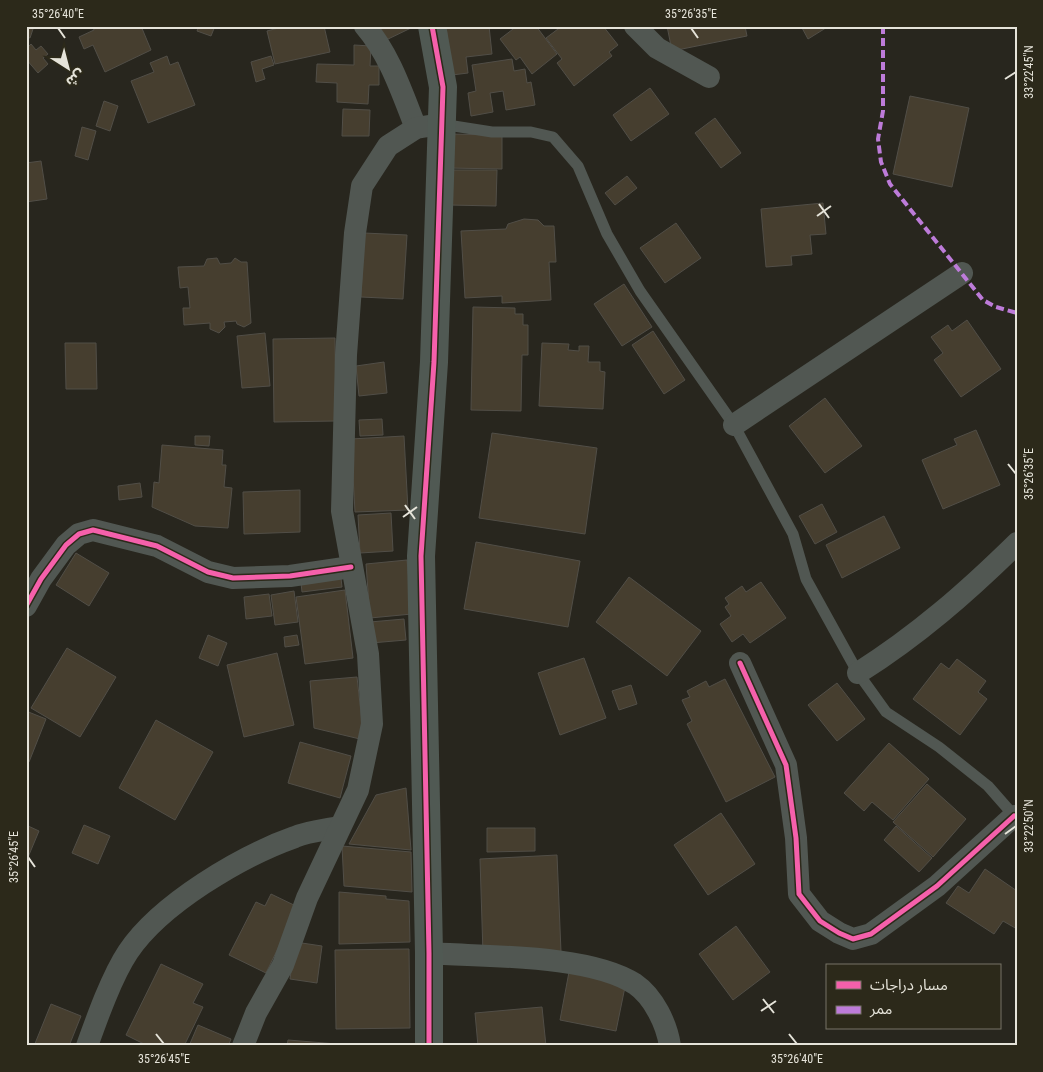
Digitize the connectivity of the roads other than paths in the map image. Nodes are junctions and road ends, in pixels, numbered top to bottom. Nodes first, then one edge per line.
1 (365, 26) edge
2 (432, 26) edge
3 (635, 26) edge
4 (709, 77) dead end
5 (428, 126) junction
6 (962, 273) dead end
7 (734, 425) junction
8 (1017, 543) edge
9 (351, 566) junction
10 (26, 606) edge
11 (740, 663) dead end
12 (858, 673) junction
13 (1015, 817) edge
14 (339, 827) junction
15 (430, 954) junction
16 (87, 1046) edge
17 (243, 1046) edge
18 (429, 1046) edge
19 (670, 1046) edge

1 - 5 street
2 - 5 street
3 - 4 street
5 - 7 lane
5 - 9 street
5 - 15 street
6 - 7 street
7 - 12 lane
8 - 12 street
9 - 10 street
9 - 14 street
11 - 13 street
12 - 13 lane
14 - 16 street
14 - 17 street
15 - 18 street
15 - 19 street

